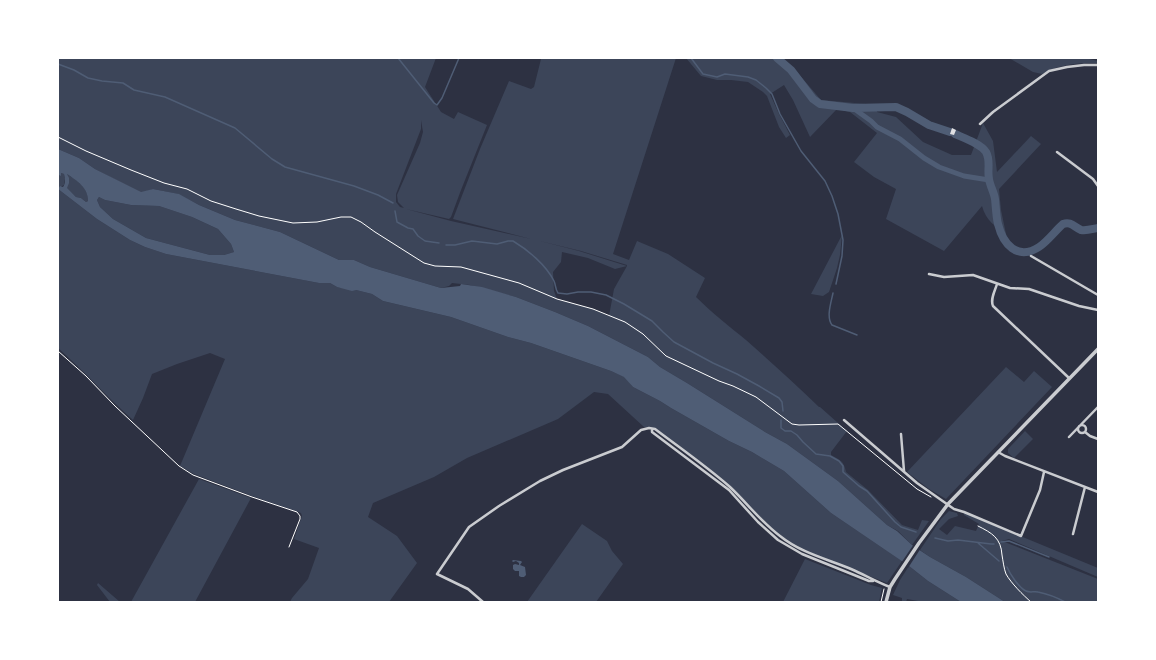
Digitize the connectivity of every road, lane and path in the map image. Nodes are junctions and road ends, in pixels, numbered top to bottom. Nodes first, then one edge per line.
1 (1098, 65) edge
2 (980, 124) dead end
3 (58, 137) edge
4 (1057, 152) dead end
5 (1098, 186) edge
6 (1031, 256) dead end
7 (929, 274) dead end
8 (997, 284) junction
9 (1098, 295) edge
10 (1098, 310) edge
11 (1098, 349) edge
12 (58, 351) edge
13 (1070, 379) junction
14 (1098, 407) edge
15 (844, 420) dead end
16 (1079, 426) junction
17 (1085, 432) junction
18 (901, 434) dead end
19 (1069, 437) dead end
20 (1098, 439) edge
21 (998, 452) junction
22 (904, 472) junction
23 (1044, 472) junction
24 (1086, 487) junction
25 (1098, 492) edge
26 (932, 498) dead end
27 (948, 504) junction
28 (978, 526) dead end
29 (1072, 534) dead end
30 (289, 547) dead end
31 (889, 586) junction
32 (483, 602) edge
33 (881, 602) edge
34 (886, 602) edge
35 (1031, 602) edge

1 - 2 street
3 - 26 path
4 - 5 street
6 - 9 street
7 - 8 street
8 - 10 street
8 - 13 street
11 - 13 street
12 - 30 path
13 - 21 street
14 - 16 street
15 - 22 street
16 - 17 street
16 - 17 street
16 - 19 street
17 - 20 street
18 - 22 street
21 - 23 street
21 - 27 street
22 - 27 street
23 - 24 street
23 - 27 street
24 - 25 street
24 - 29 street
27 - 31 street
28 - 35 path
31 - 32 street
31 - 33 path
31 - 34 street

